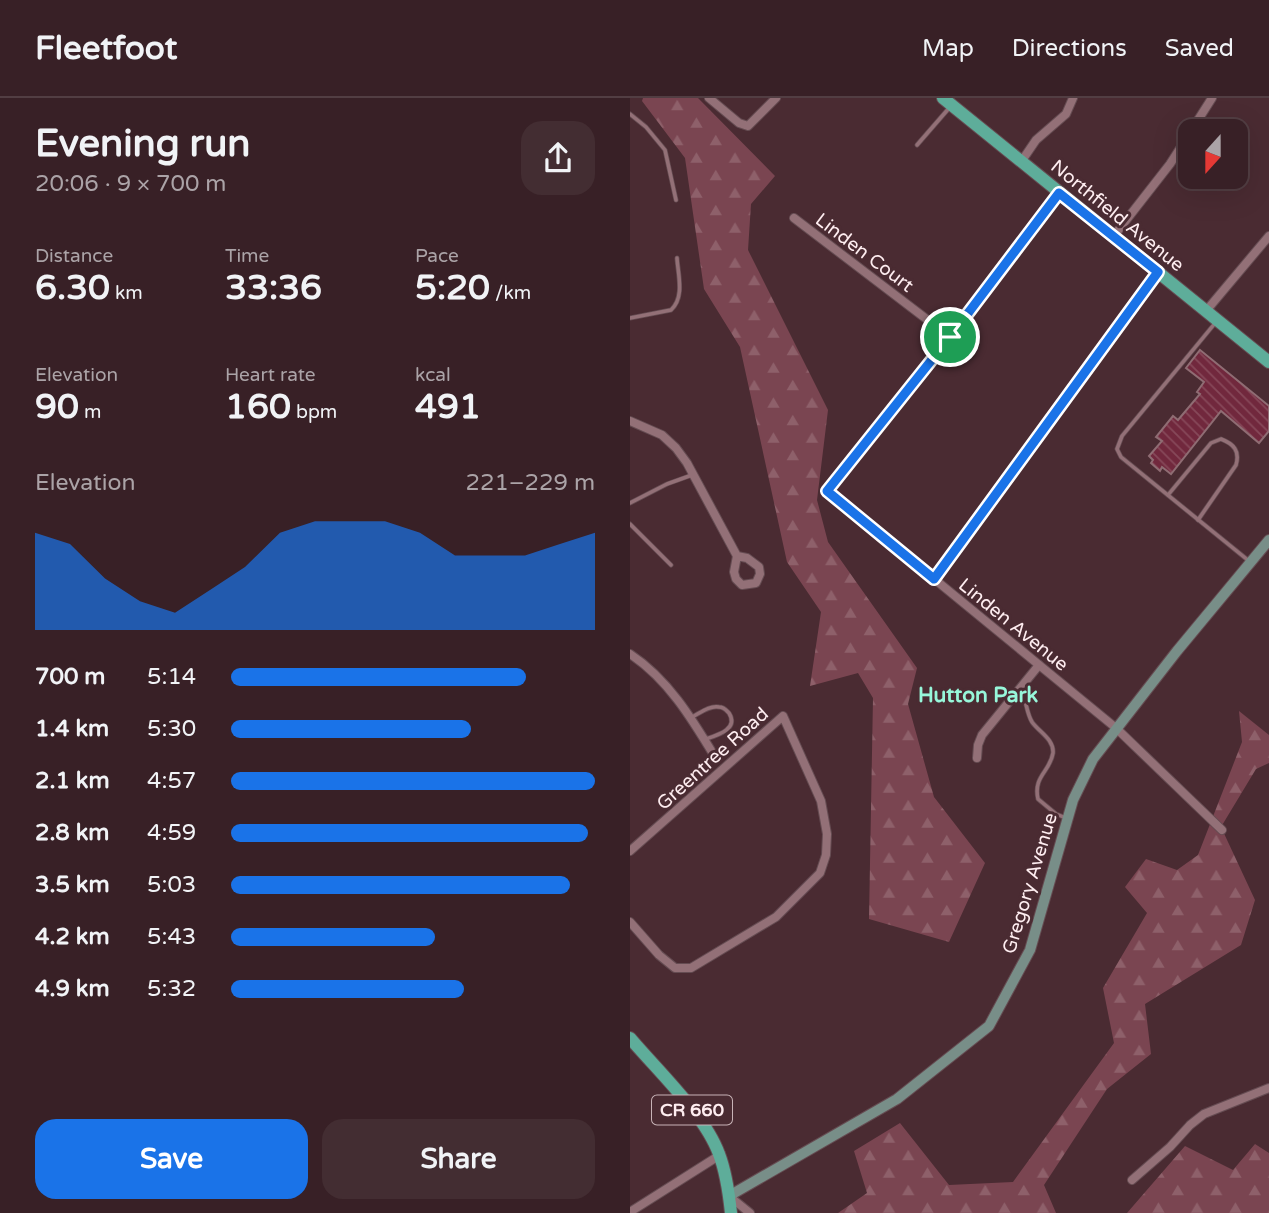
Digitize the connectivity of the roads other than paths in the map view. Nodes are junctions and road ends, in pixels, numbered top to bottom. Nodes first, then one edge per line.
1 (709, 98) edge
2 (776, 98) edge
3 (1073, 98) edge
4 (1212, 98) edge
5 (947, 102) edge
6 (630, 114) edge
7 (1198, 119) edge
8 (917, 145) dead end
9 (1178, 151) edge
10 (1021, 162) junction
11 (1059, 193) junction
12 (676, 200) dead end
13 (794, 218) dead end
14 (1269, 236) edge
15 (1113, 237) junction
16 (677, 258) dead end
17 (1158, 272) junction
18 (1206, 311) junction
19 (630, 318) edge
20 (1217, 320) junction
21 (950, 337) junction
22 (1269, 362) edge
23 (630, 421) edge
24 (694, 474) junction
25 (1167, 495) junction
26 (630, 503) edge
27 (1198, 520) junction
28 (630, 524) edge
29 (1269, 540) edge
30 (737, 556) dead end
31 (1250, 562) junction
32 (671, 565) dead end
33 (934, 579) junction
34 (630, 654) edge
35 (1040, 665) junction
36 (1021, 690) junction
37 (691, 718) junction
38 (1116, 728) junction
39 (704, 739) junction
40 (715, 757) dead end
41 (977, 758) dead end
42 (1068, 818) junction
43 (1222, 830) dead end
44 (630, 851) edge
45 (630, 922) edge
46 (630, 1038) edge
47 (1269, 1088) edge
48 (720, 1155) junction
49 (1132, 1180) dead end
50 (729, 1196) junction
51 (630, 1212) edge
52 (731, 1213) edge
53 (750, 1213) edge

1 - 2 street
3 - 10 street
4 - 7 street
5 - 8 lane
5 - 10 main road, Northfield Avenue
6 - 12 lane
9 - 15 street
10 - 11 main road, Northfield Avenue
11 - 15 main road, Northfield Avenue
11 - 21 street, Linden Avenue
13 - 21 street, Linden Court
14 - 18 street
15 - 17 main road, Northfield Avenue
16 - 19 lane
17 - 18 main road, Northfield Avenue
17 - 33 street
18 - 20 main road, Northfield Avenue
20 - 22 main road, Northfield Avenue
20 - 25 lane
21 - 33 street, Linden Avenue
23 - 24 street
24 - 26 lane
24 - 30 street
25 - 27 lane
25 - 27 lane
27 - 31 lane
28 - 32 lane
29 - 31 main road, Gregory Avenue
31 - 38 main road, Gregory Avenue
33 - 35 street, Linden Avenue
34 - 37 street
35 - 36 street
35 - 38 street, Linden Avenue
36 - 41 street
36 - 42 lane
37 - 39 street
37 - 39 lane
38 - 42 main road, Gregory Avenue
38 - 43 street, Linden Avenue
39 - 40 street
42 - 50 main road, Gregory Avenue
44 - 45 street, Greentree Road
46 - 48 main road, CR 660
47 - 49 street
48 - 50 main road, CR 660
48 - 51 street
50 - 52 main road
50 - 53 street

